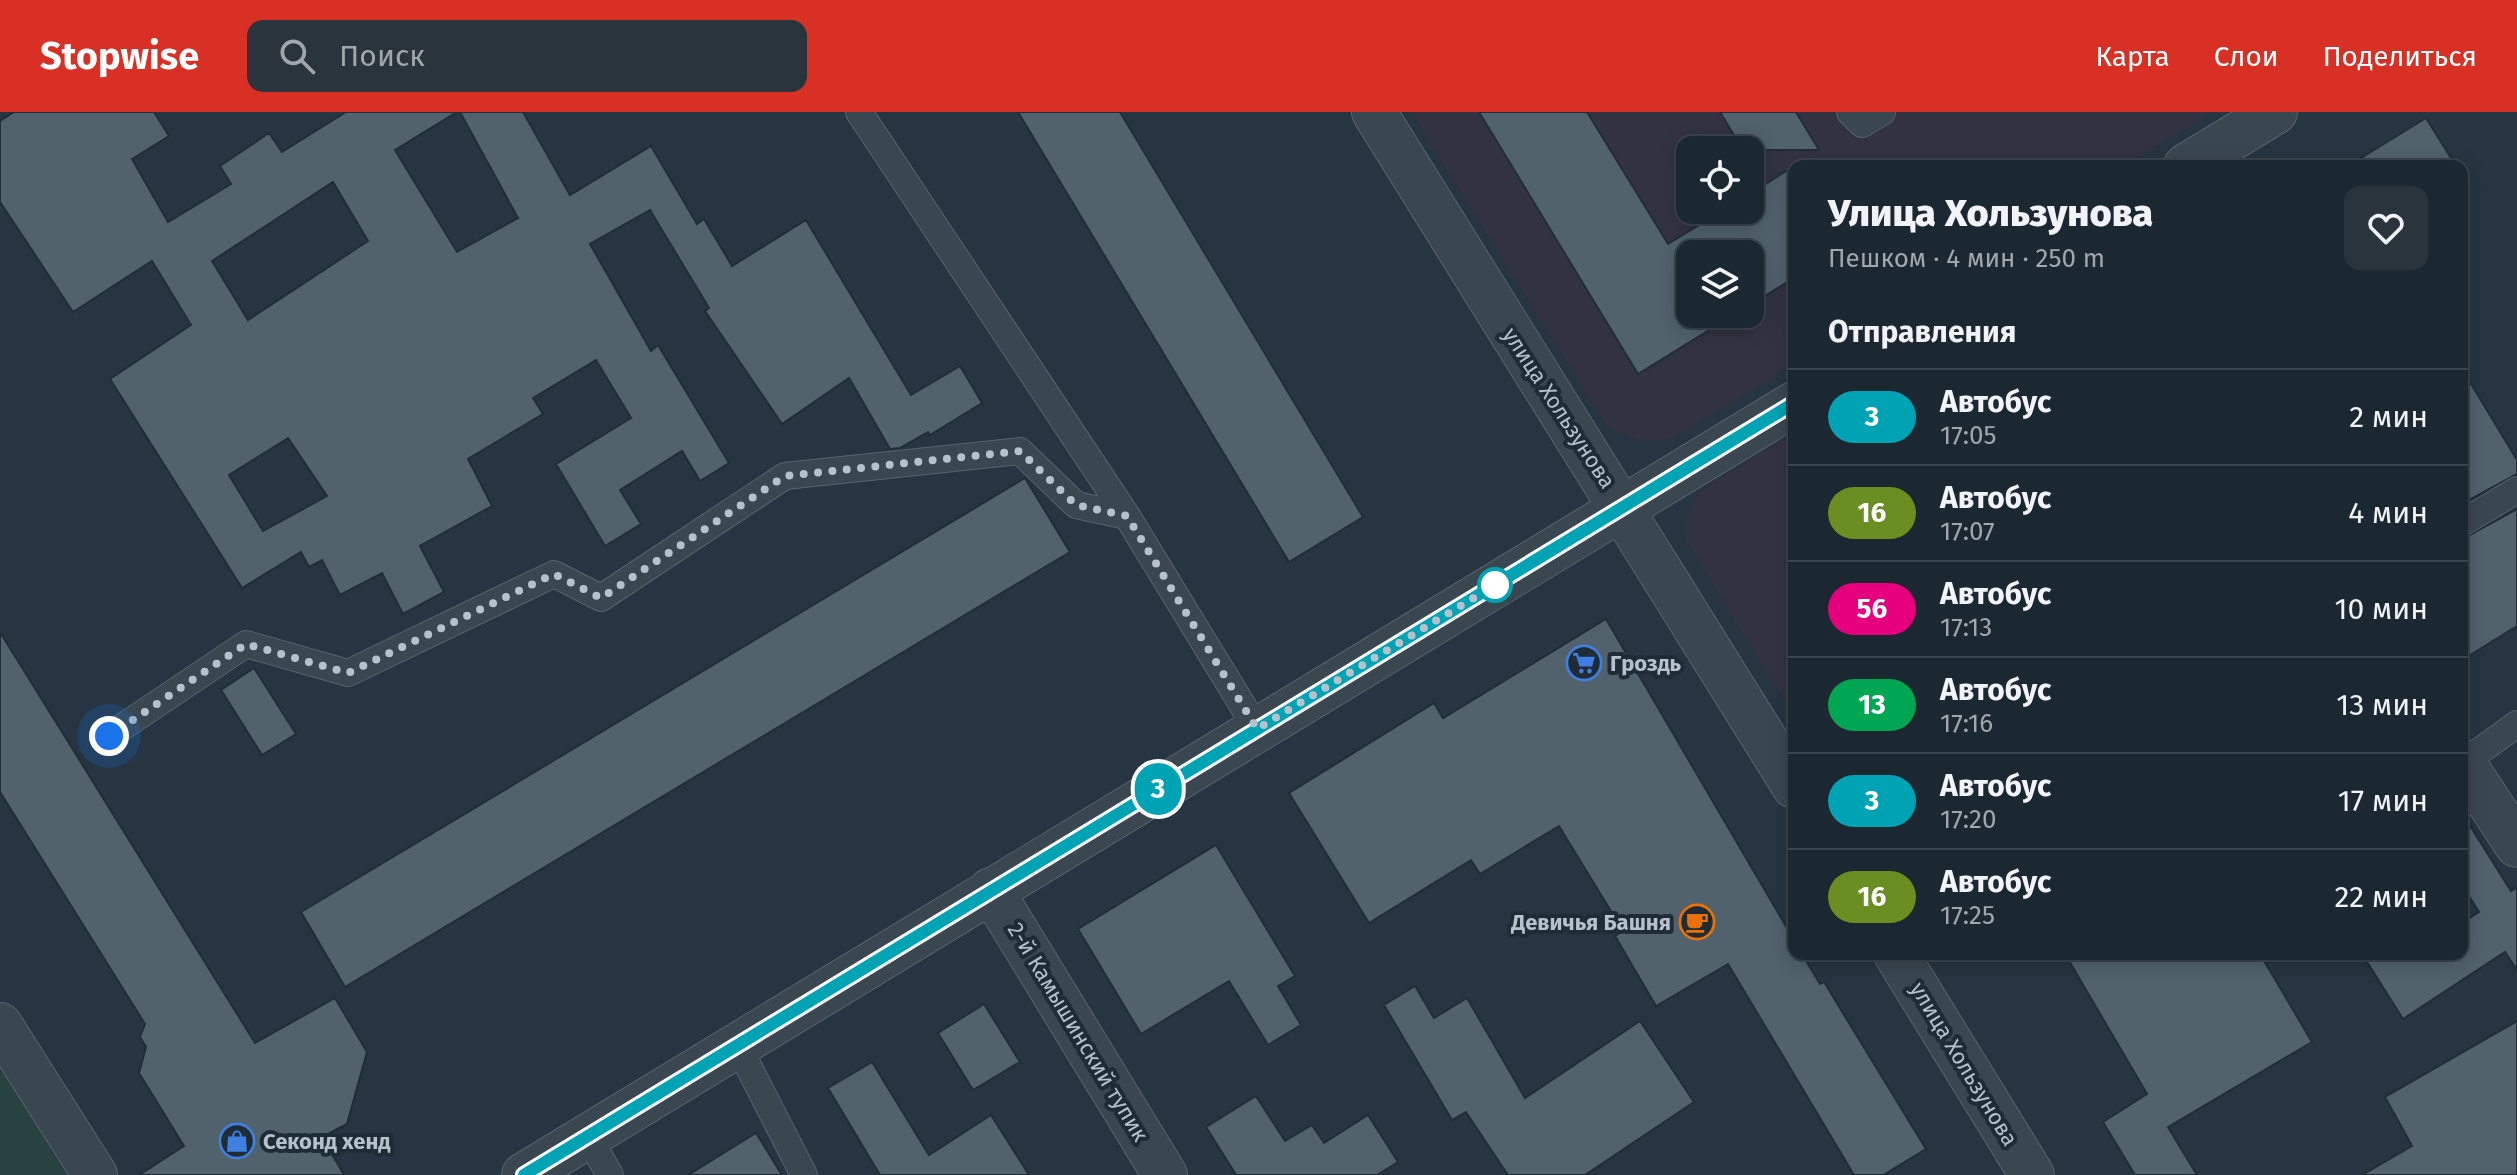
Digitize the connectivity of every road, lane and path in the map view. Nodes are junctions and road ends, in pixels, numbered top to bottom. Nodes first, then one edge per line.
1 (859, 112) edge
2 (1374, 112) edge
3 (1850, 112) edge
4 (1882, 112) edge
5 (2275, 112) edge
6 (2196, 160) edge
7 (1788, 408) edge
8 (2517, 490) edge
9 (1623, 507) junction
10 (1127, 516) junction
11 (2468, 519) edge
12 (2517, 724) edge
13 (1257, 729) junction
14 (109, 736) dead end
15 (2468, 758) edge
16 (2468, 770) edge
17 (1788, 776) edge
18 (2517, 845) edge
19 (991, 890) junction
20 (1900, 960) edge
21 (0, 1025) edge
22 (737, 1044) junction
23 (587, 1135) junction
24 (95, 1175) edge
25 (524, 1175) edge
26 (610, 1175) edge
27 (804, 1175) edge
28 (1165, 1175) edge
29 (2032, 1175) edge

1 - 10 lane
2 - 9 street, улица Хользунова
3 - 4 lane
5 - 6 street
7 - 9 street
8 - 11 lane
9 - 13 street
9 - 17 street, улица Хользунова
10 - 13 lane
10 - 14 lane
12 - 15 lane
13 - 19 street
16 - 18 street
19 - 22 street
19 - 28 street, 2-й Камышинский тупик
20 - 29 street, улица Хользунова
21 - 24 street
22 - 23 street
22 - 27 lane
23 - 25 street
23 - 26 lane

